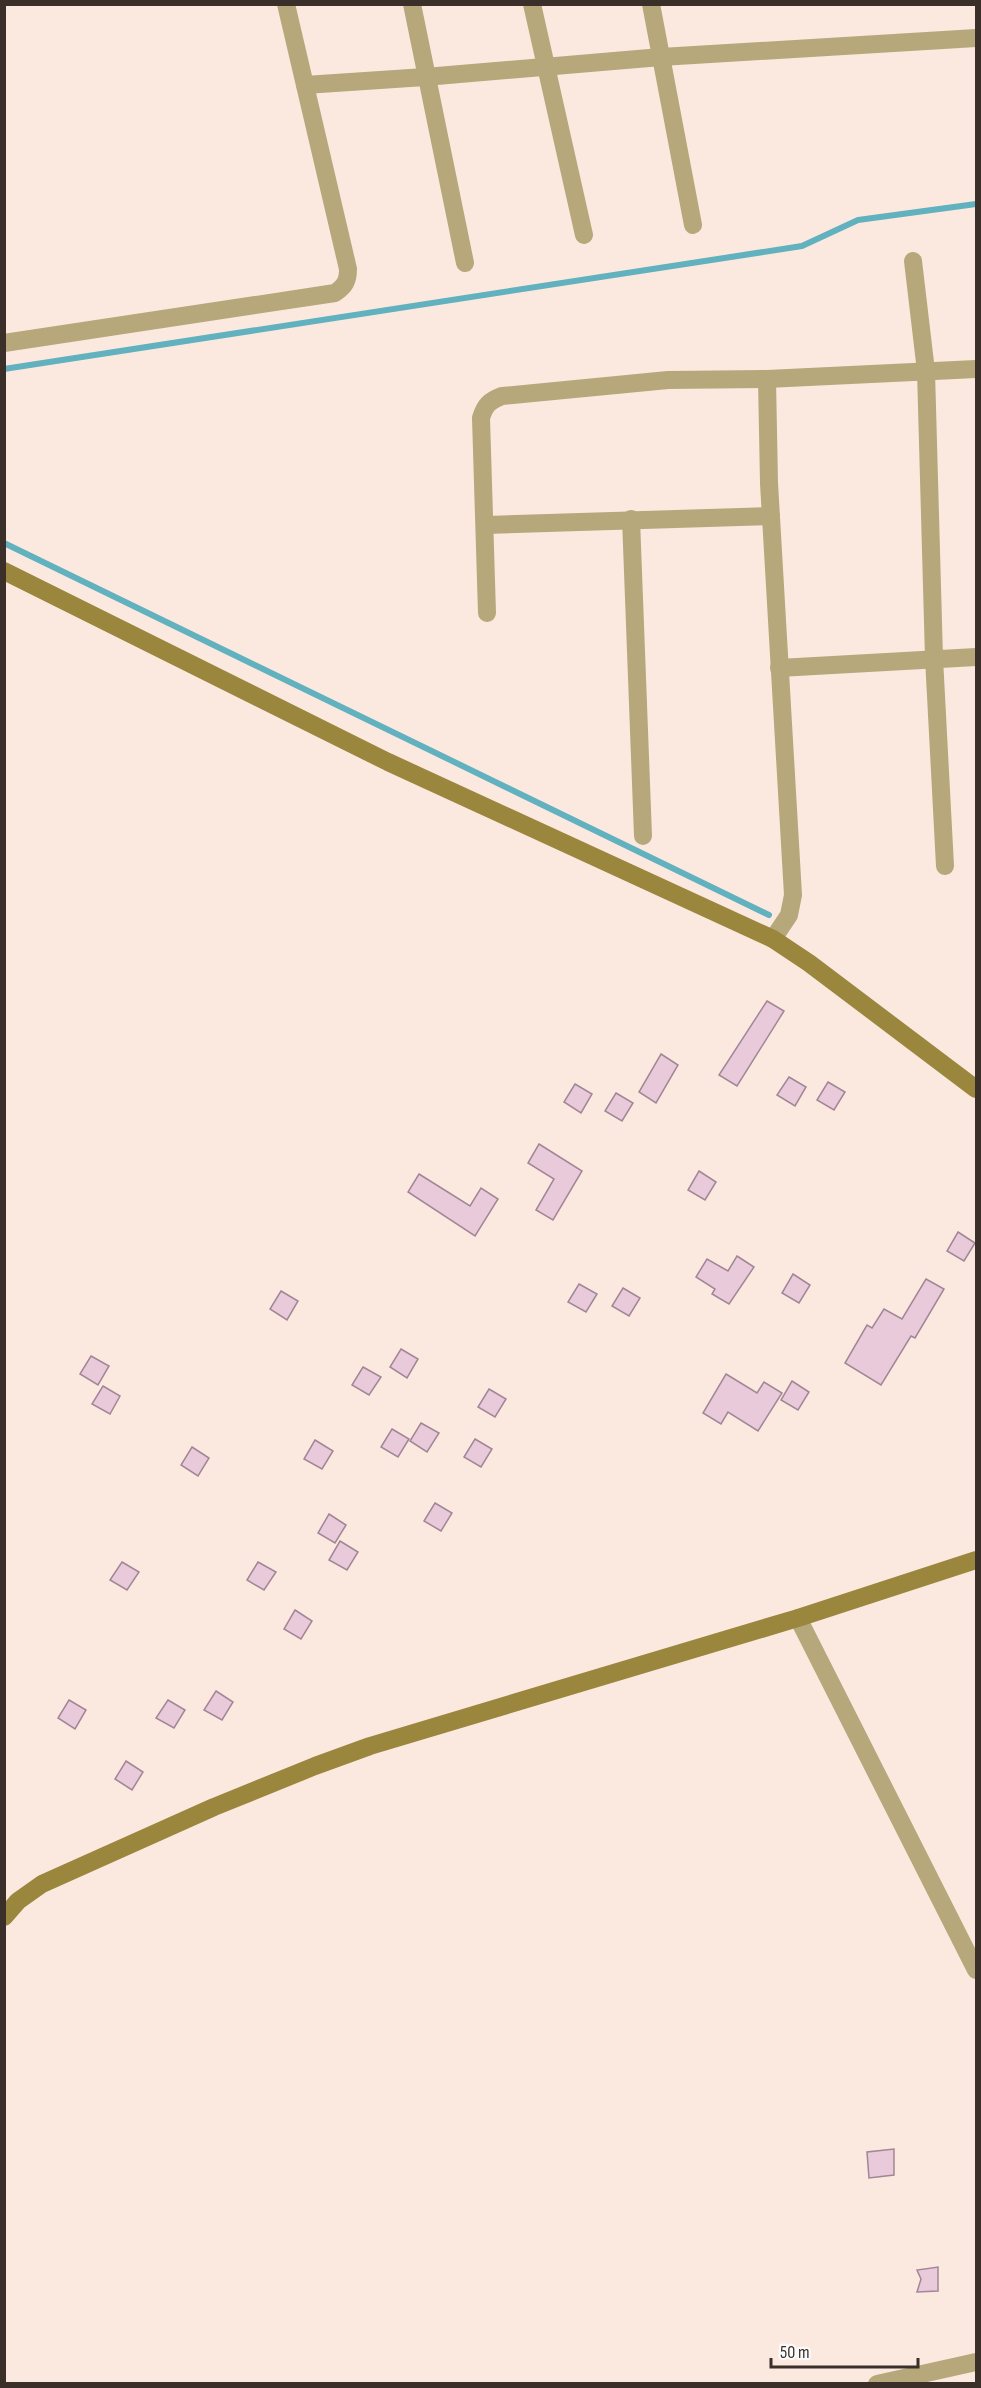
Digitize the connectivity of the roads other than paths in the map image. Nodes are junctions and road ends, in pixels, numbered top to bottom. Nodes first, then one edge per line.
1 (286, 4) edge
2 (412, 4) edge
3 (532, 4) edge
4 (651, 4) edge
5 (976, 38) edge
6 (661, 57) junction
7 (546, 66) junction
8 (425, 77) junction
9 (305, 84) junction
10 (693, 225) dead end
11 (584, 235) dead end
12 (913, 261) dead end
13 (465, 262) dead end
14 (4, 343) edge
15 (976, 369) edge
16 (926, 371) junction
17 (767, 379) junction
18 (771, 516) junction
19 (631, 519) junction
20 (484, 525) junction
21 (9, 573) edge
22 (487, 613) dead end
23 (976, 657) edge
24 (934, 658) junction
25 (779, 668) junction
26 (643, 836) dead end
27 (945, 866) dead end
28 (776, 935) junction
29 (976, 1089) edge
30 (976, 1560) edge
31 (798, 1618) junction
32 (4, 1917) edge
33 (976, 1970) edge
34 (976, 2362) edge
35 (877, 2384) edge

1 - 9 street
2 - 8 street
3 - 7 street
4 - 6 street
5 - 6 street
6 - 7 street
6 - 10 street
7 - 8 street
7 - 11 street
8 - 9 street
8 - 13 street
9 - 14 street
12 - 16 street
15 - 16 street
16 - 17 street
16 - 24 street
17 - 18 street
17 - 20 street
18 - 19 street
18 - 25 street
19 - 20 street
19 - 26 street
20 - 22 street
21 - 28 main road
23 - 24 street
24 - 25 street
24 - 27 street
25 - 28 street
28 - 29 main road
30 - 31 main road
31 - 32 main road
31 - 33 street
34 - 35 street

